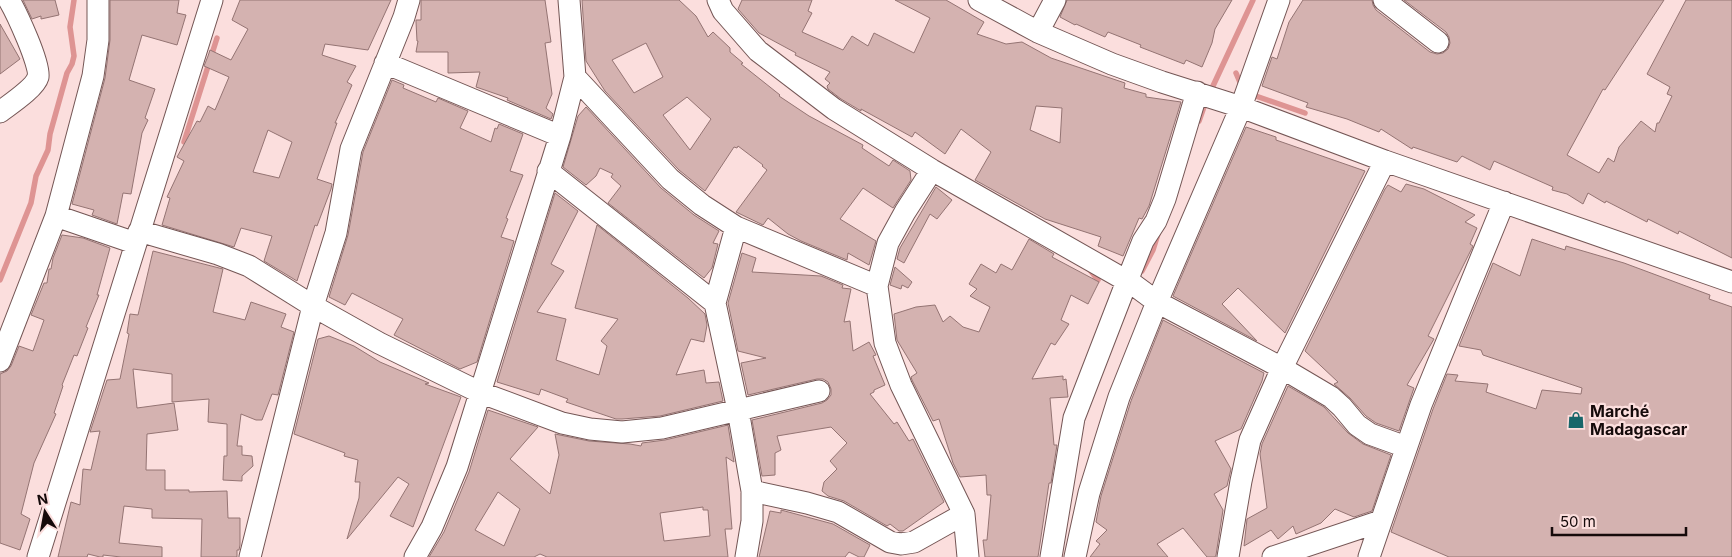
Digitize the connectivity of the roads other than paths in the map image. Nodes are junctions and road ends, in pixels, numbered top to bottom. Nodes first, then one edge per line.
1 (9, 0) edge
2 (98, 0) edge
3 (212, 0) edge
4 (409, 0) edge
5 (569, 0) edge
6 (718, 0) edge
7 (979, 0) edge
8 (1055, 0) edge
9 (1279, 0) edge
10 (1384, 0) edge
11 (1038, 32) junction
12 (1438, 42) dead end
13 (386, 63) junction
14 (575, 77) junction
15 (1206, 95) junction
16 (1241, 107) junction
17 (0, 112) edge
18 (560, 136) junction
19 (1385, 161) junction
20 (932, 170) junction
21 (548, 171) junction
22 (1504, 202) junction
23 (56, 216) junction
24 (736, 227) junction
25 (137, 237) junction
26 (1732, 282) edge
27 (877, 286) junction
28 (1140, 289) junction
29 (715, 303) junction
30 (313, 306) junction
31 (0, 361) edge
32 (1282, 368) junction
33 (819, 391) dead end
34 (479, 392) junction
35 (738, 410) junction
36 (1406, 447) junction
37 (752, 491) junction
38 (964, 514) junction
39 (1381, 521) junction
40 (38, 557) edge
41 (250, 557) edge
42 (416, 557) edge
43 (746, 557) edge
44 (968, 557) edge
45 (1051, 557) edge
46 (1075, 557) edge
47 (1228, 557) edge
48 (1273, 557) edge
49 (1369, 557) edge

1 - 17 street
2 - 23 street
3 - 25 street
4 - 13 street
5 - 14 street
6 - 20 street
7 - 11 street
8 - 11 street
9 - 16 street
10 - 12 street
11 - 15 street
13 - 18 street
13 - 30 street
14 - 18 street
14 - 24 street
15 - 16 street
15 - 28 street
16 - 19 street
16 - 28 street
18 - 21 street
19 - 22 street
19 - 32 street
20 - 27 street
20 - 28 street
21 - 29 street
21 - 34 street
22 - 26 street
22 - 36 street
23 - 25 street
23 - 31 street
24 - 27 street
24 - 29 street
25 - 30 street
25 - 40 street
27 - 38 street
28 - 32 street
28 - 45 street
28 - 46 street
29 - 35 street
30 - 34 street
30 - 41 street
32 - 36 street
32 - 47 street
33 - 35 street
34 - 35 street
34 - 42 street
35 - 37 street
36 - 39 street
37 - 38 street
37 - 43 street
38 - 44 street
39 - 48 street
39 - 49 street

